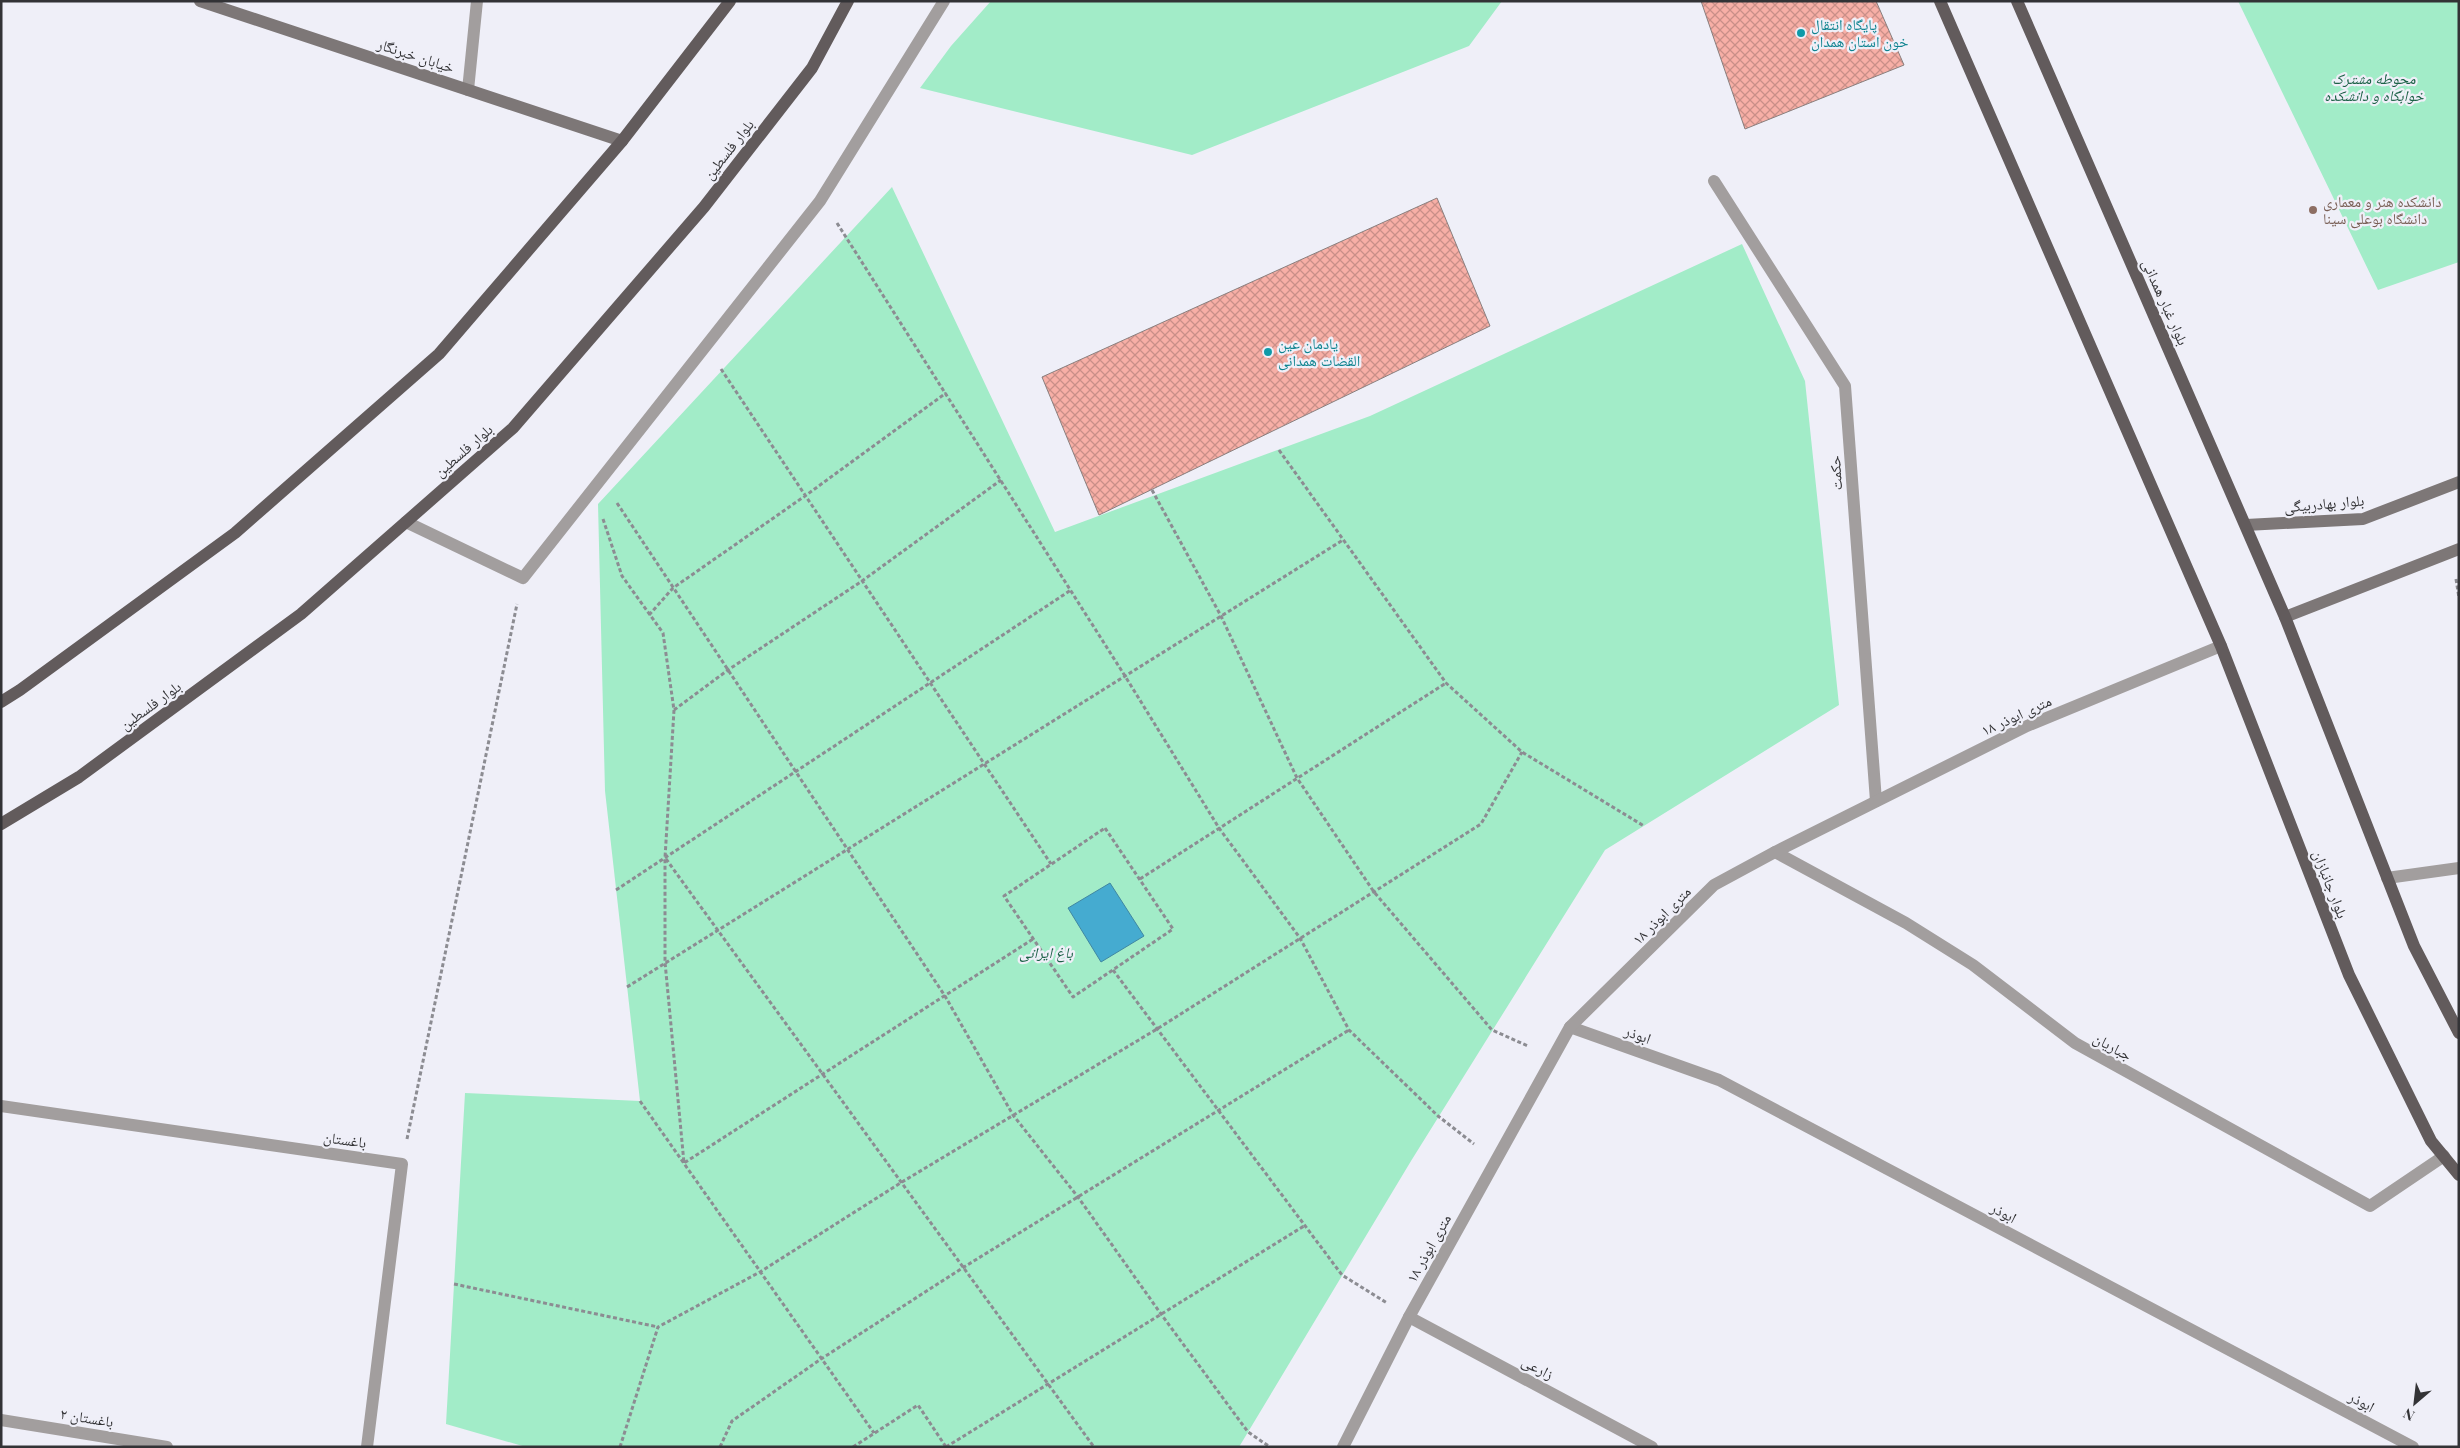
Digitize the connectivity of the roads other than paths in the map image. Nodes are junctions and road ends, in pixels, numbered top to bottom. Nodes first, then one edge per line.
1 (200, 1) edge
2 (477, 1) edge
3 (730, 1) edge
4 (848, 1) edge
5 (944, 1) edge
6 (1940, 1) edge
7 (2017, 1) edge
8 (468, 90) junction
9 (622, 141) junction
10 (1714, 181) dead end
11 (2459, 482) edge
12 (406, 522) junction
13 (2246, 525) junction
14 (2459, 549) edge
15 (2285, 617) junction
16 (2221, 646) junction
17 (1, 702) edge
18 (1876, 801) junction
19 (1, 824) edge
20 (1775, 852) junction
21 (2459, 868) edge
22 (2387, 878) junction
23 (1570, 1027) junction
24 (2457, 1027) edge
25 (1, 1106) edge
26 (2444, 1156) junction
27 (2459, 1175) edge
28 (1409, 1316) junction
29 (1, 1420) edge
30 (167, 1447) edge
31 (367, 1447) edge
32 (1343, 1447) edge
33 (1652, 1447) edge
34 (2413, 1447) edge

1 - 8 main road, خیابان خبرنگار
2 - 8 street
3 - 9 main road
4 - 12 main road, بلوار فلسطین
5 - 12 street
6 - 16 main road, بلوار جانبازان
7 - 13 main road, بلوار غبار همدانی
8 - 9 main road, خیابان خبرنگار
9 - 17 main road
10 - 18 street, حکمت
11 - 13 main road, بلوار بهادربیگی
12 - 19 main road, بلوار فلسطین
13 - 15 main road, بلوار غبار همدانی
14 - 15 main road
15 - 22 main road
16 - 18 street, ۱۸ متری ابوذر
16 - 26 main road, بلوار جانبازان
18 - 20 street, ۱۸ متری ابوذر
20 - 23 street, ۱۸ متری ابوذر
20 - 26 street, جباریان
21 - 22 street
22 - 24 main road
23 - 28 street, ۱۸ متری ابوذر
23 - 34 street, ابوذر
25 - 31 street, باغستان
26 - 27 main road, بلوار جانبازان
28 - 32 street, ۱۸ متری ابوذر
28 - 33 street, زارعی
29 - 30 street, باغستان ۲

